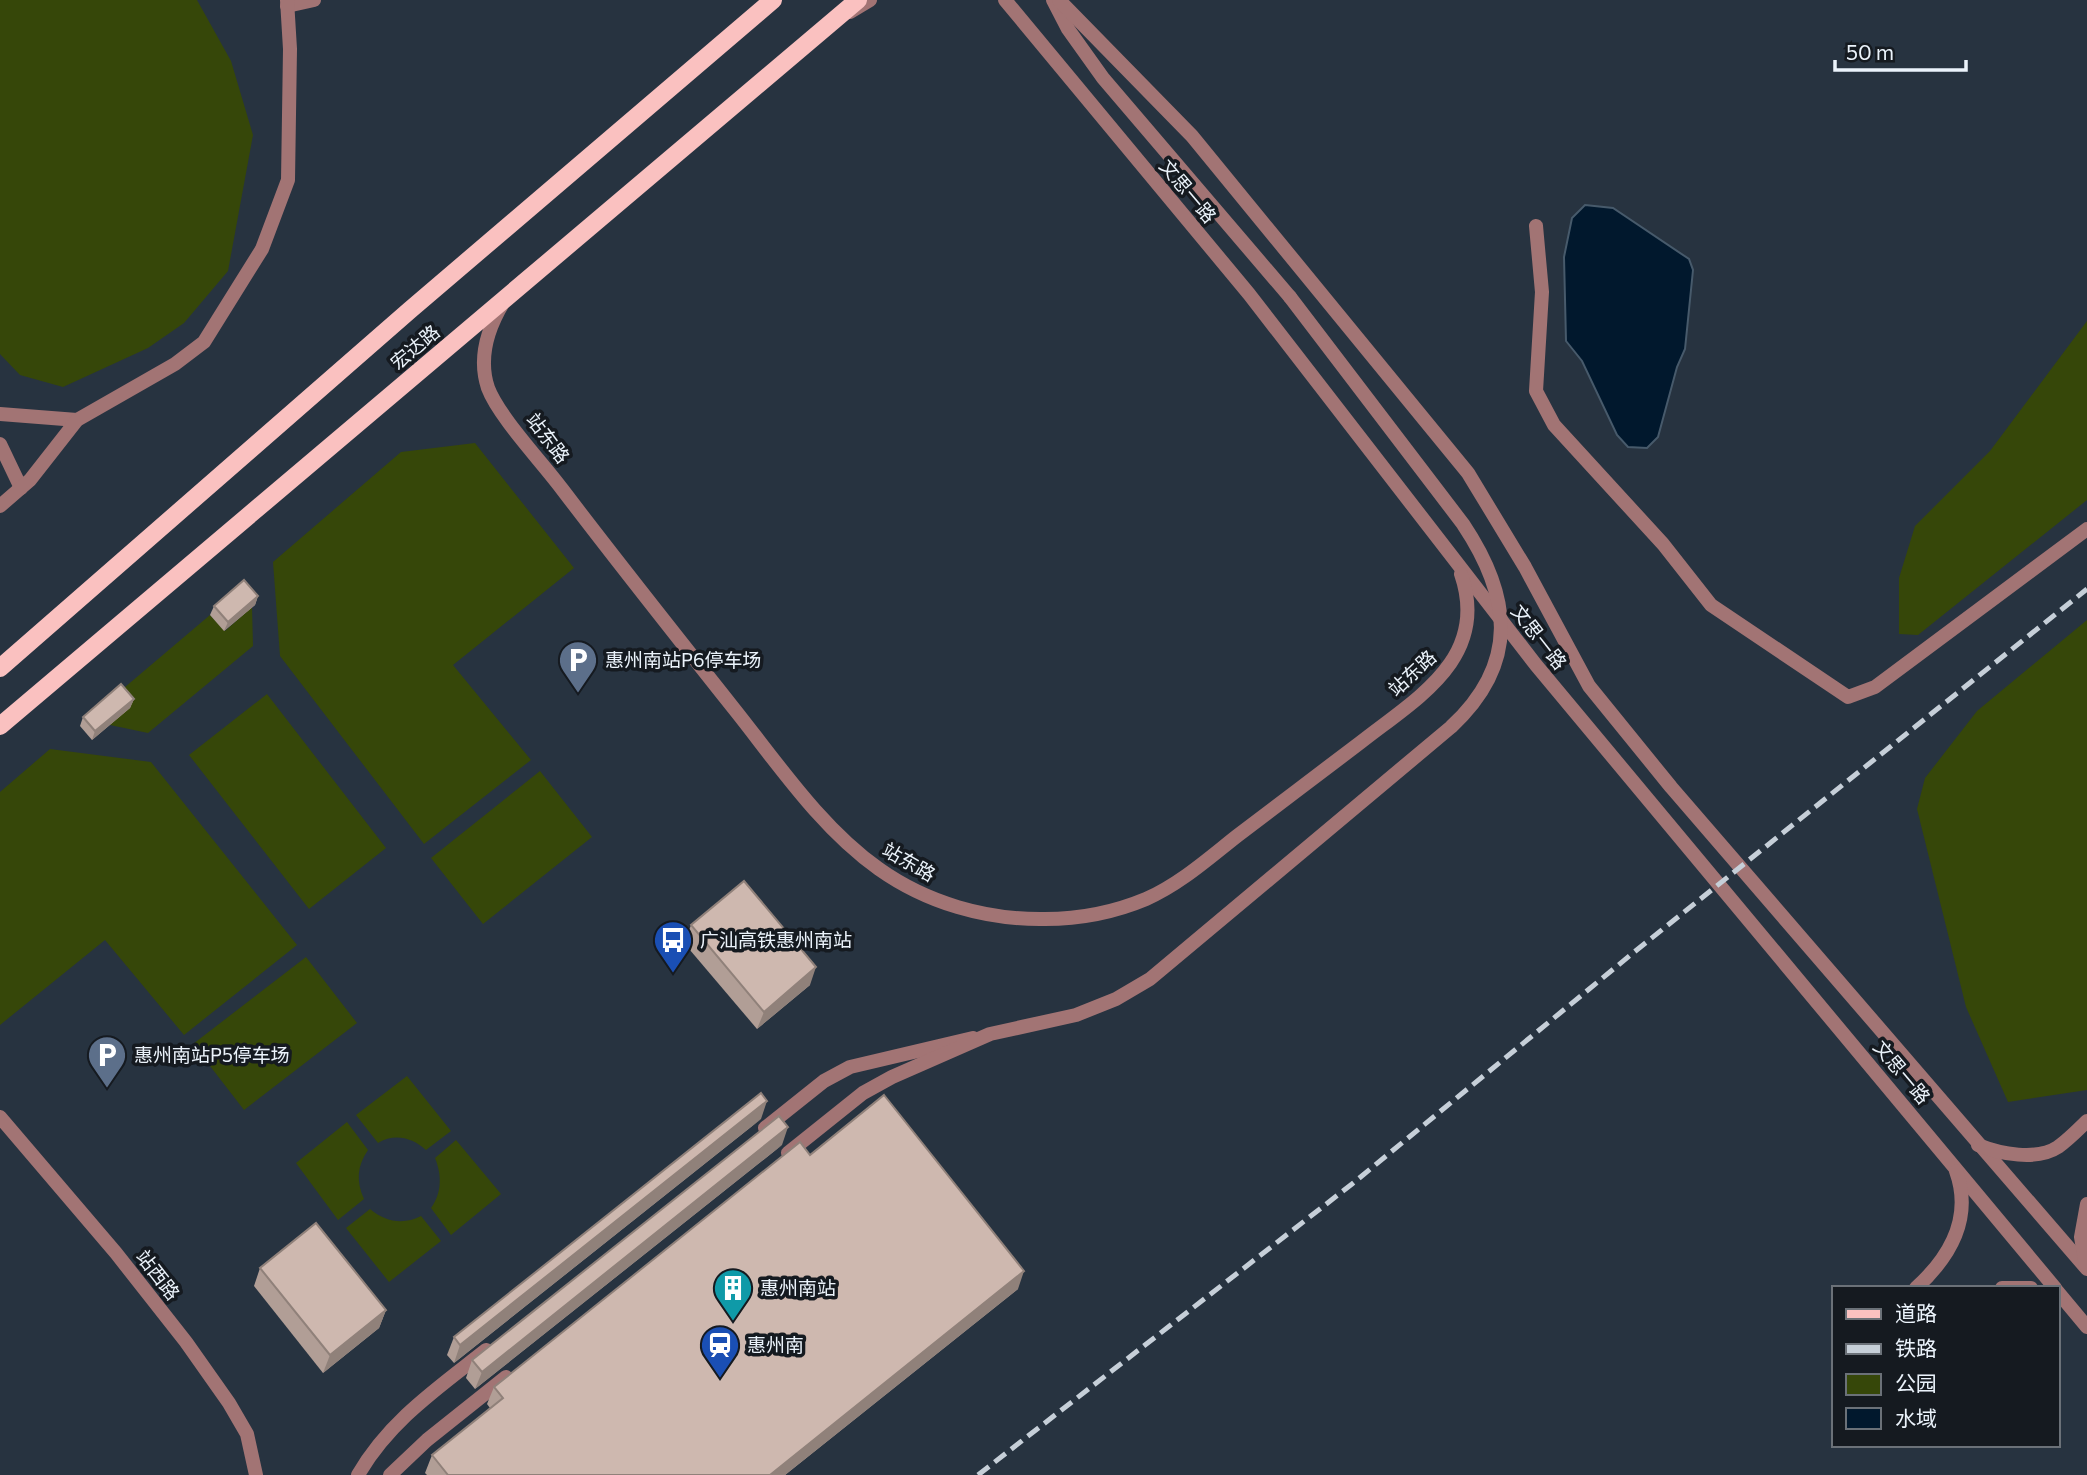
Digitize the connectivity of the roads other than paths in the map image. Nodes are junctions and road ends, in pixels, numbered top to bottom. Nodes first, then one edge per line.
1 (314, 0) edge
2 (773, 0) edge
3 (858, 0) edge
4 (870, 0) edge
5 (1005, 0) edge
6 (1053, 0) edge
7 (1059, 0) edge
8 (287, 3) edge
9 (836, 19) junction
10 (1535, 226) dead end
11 (513, 292) junction
12 (0, 414) edge
13 (77, 420) junction
14 (0, 444) edge
15 (21, 488) junction
16 (0, 506) edge
17 (2087, 529) edge
18 (1458, 565) junction
19 (0, 668) edge
20 (0, 726) edge
21 (990, 1034) junction
22 (0, 1117) edge
23 (2087, 1121) edge
24 (748, 1142) edge
25 (1976, 1143) junction
26 (776, 1162) edge
27 (1953, 1163) junction
28 (2087, 1204) edge
29 (2087, 1269) edge
30 (1918, 1286) edge
31 (2052, 1286) edge
32 (2059, 1294) edge
33 (2087, 1327) edge
34 (496, 1342) edge
35 (514, 1370) edge
36 (256, 1475) edge
37 (358, 1475) edge
38 (390, 1475) edge

1 - 8 street
2 - 19 main road, 宏达路
3 - 9 main road, 宏达路
4 - 9 street
5 - 18 street, 文思一路
6 - 21 street, bridge
7 - 25 street, 文思一路
8 - 13 street
9 - 11 main road, 宏达路
10 - 17 street
11 - 18 street, 站东路
11 - 20 main road, 宏达路
12 - 13 street
13 - 15 street
14 - 15 street
15 - 16 street
18 - 27 street, 文思一路
21 - 24 street, bridge
21 - 26 street, bridge
22 - 36 street, 站西路
23 - 25 street
25 - 29 street, 文思一路
27 - 30 street
27 - 31 street, 文思一路
28 - 29 street
32 - 33 street, 文思一路
34 - 37 street
35 - 38 street, bridge

